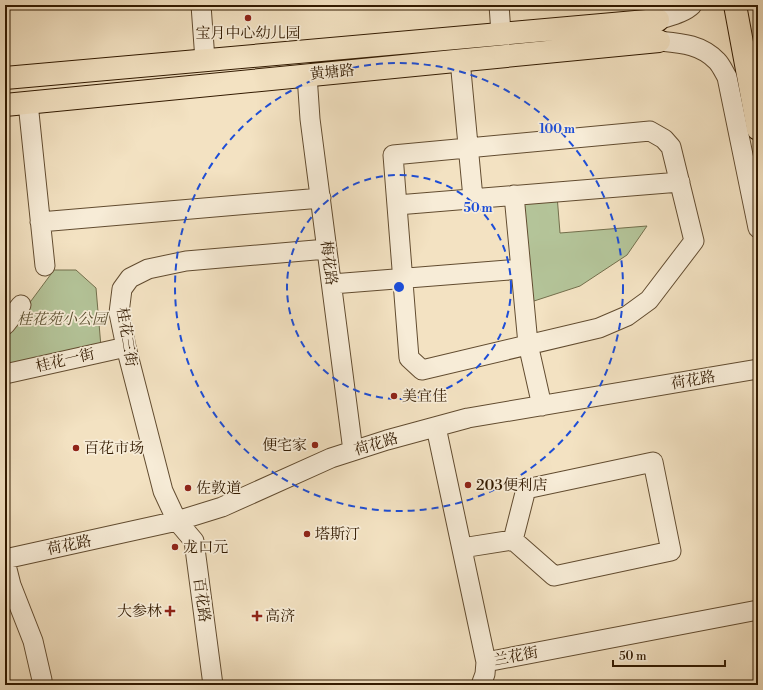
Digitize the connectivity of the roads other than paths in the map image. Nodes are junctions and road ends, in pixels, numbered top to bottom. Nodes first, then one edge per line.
1 (201, 5) edge
2 (499, 5) edge
3 (692, 5) edge
4 (735, 5) edge
5 (658, 30) junction
6 (502, 33) junction
7 (205, 60) junction
8 (460, 60) junction
9 (307, 75) junction
10 (5, 78) edge
11 (733, 101) junction
12 (28, 103) junction
13 (5, 105) edge
14 (758, 129) edge
15 (758, 134) edge
16 (469, 148) junction
17 (680, 182) junction
18 (514, 195) junction
19 (321, 198) junction
20 (473, 198) junction
21 (397, 205) junction
22 (40, 222) junction
23 (758, 228) edge
24 (327, 249) junction
25 (45, 266) dead end
26 (521, 269) junction
27 (403, 279) junction
28 (332, 284) junction
29 (21, 305) dead end
30 (5, 326) edge
31 (528, 344) junction
32 (126, 347) junction
33 (758, 369) edge
34 (5, 374) edge
35 (542, 406) junction
36 (436, 427) junction
37 (353, 451) junction
38 (177, 521) junction
39 (513, 540) junction
40 (462, 548) junction
41 (5, 560) edge
42 (758, 610) edge
43 (486, 662) junction
44 (42, 685) edge
45 (213, 685) edge
46 (481, 685) edge

1 - 7 street
2 - 6 street
3 - 5 street
4 - 14 main road
5 - 6 main road, 黄塘路
5 - 8 main road, 黄塘路
5 - 11 street
6 - 7 main road, 黄塘路
7 - 10 main road, 黄塘路
8 - 9 main road, 黄塘路
8 - 16 street
9 - 12 main road, 黄塘路
9 - 19 street, 梅花路
11 - 15 street
11 - 23 street
12 - 13 main road, 黄塘路
12 - 22 street
16 - 17 street
16 - 20 street
16 - 21 street
17 - 18 street
17 - 31 street
18 - 20 street
18 - 26 street
19 - 22 street
19 - 24 street, 梅花路
20 - 21 street
21 - 27 street
22 - 25 street
24 - 28 street, 梅花路
24 - 32 street, 桂花三街
26 - 27 street
26 - 31 street
27 - 28 street
27 - 31 street
28 - 37 street, 梅花路
29 - 30 street
31 - 35 street
32 - 34 street, 桂花一街
32 - 38 street, 桂花三街
33 - 35 street, 荷花路
35 - 36 street, 荷花路
36 - 37 street, 荷花路
36 - 40 street, 兰花街
37 - 38 street, 荷花路
38 - 41 street, 荷花路
38 - 45 street, 百花路
39 - 39 street
39 - 40 street
40 - 43 street, 兰花街
41 - 44 street
42 - 43 street, 兰花街
43 - 46 street

